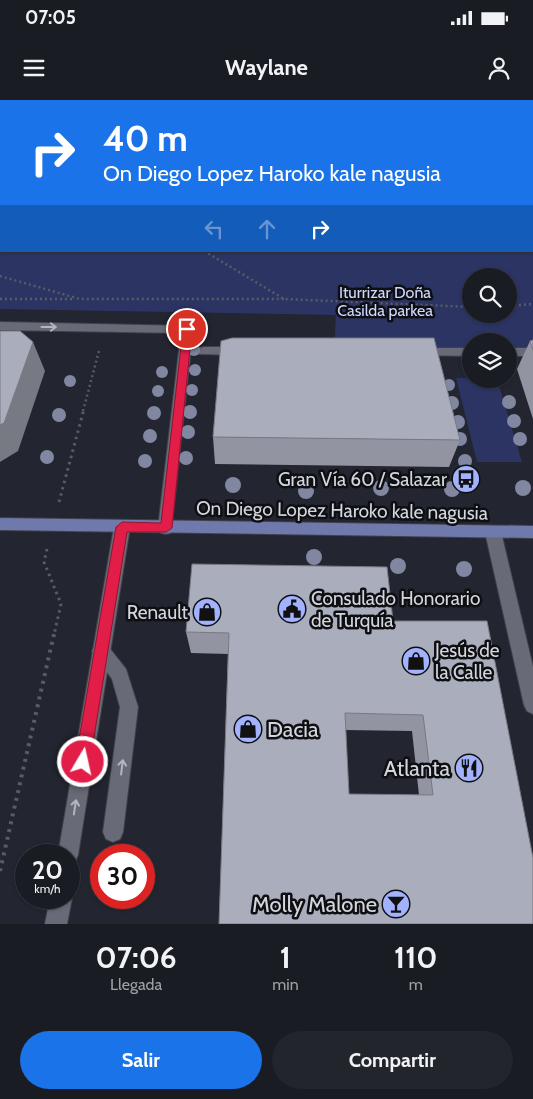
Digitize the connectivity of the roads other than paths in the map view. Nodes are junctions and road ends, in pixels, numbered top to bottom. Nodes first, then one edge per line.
1 (0, 326) edge
2 (203, 351) dead end
3 (250, 352) edge
4 (405, 352) edge
5 (462, 352) edge
6 (517, 352) edge
7 (533, 352) edge
8 (0, 524) edge
9 (122, 527) junction
10 (166, 528) junction
11 (493, 532) junction
12 (533, 532) edge
13 (101, 651) junction
14 (533, 705) edge
15 (113, 832) dead end
16 (70, 844) edge
17 (59, 909) edge
18 (56, 924) edge

1 -> 10 street
2 - 3 street
4 - 5 street
6 - 7 street
8 - 9 main road, On Diego Lopez Haroko kale nagusia
9 - 10 main road, On Diego Lopez Haroko kale nagusia
9 - 13 street
10 - 11 main road, On Diego Lopez Haroko kale nagusia
11 - 12 main road, On Diego Lopez Haroko kale nagusia
11 - 14 street
15 -> 13 street
16 -> 13 street
17 - 18 street

